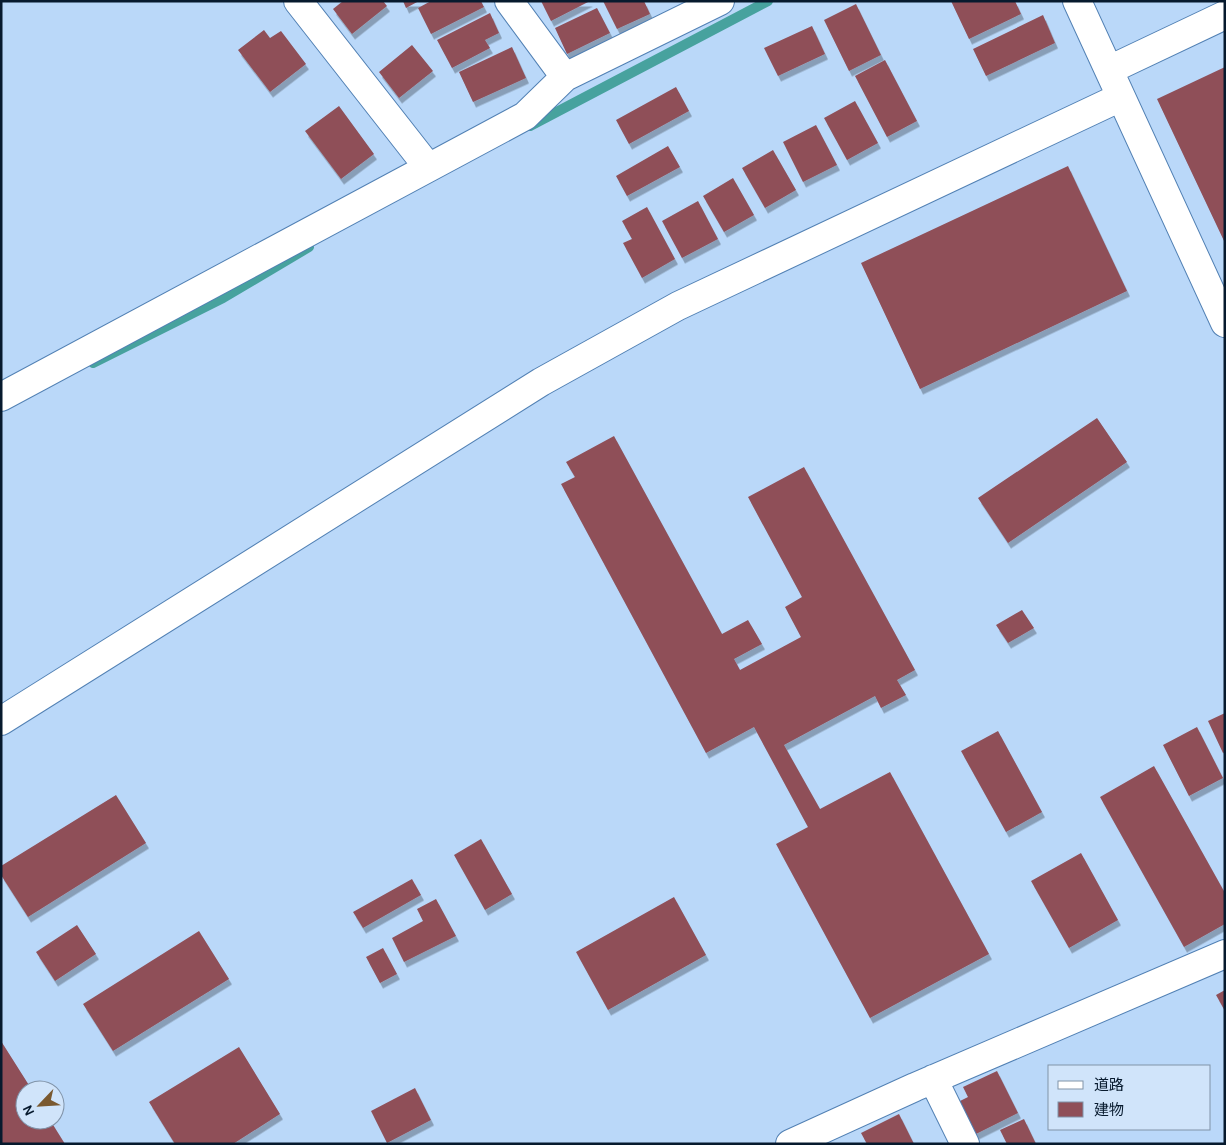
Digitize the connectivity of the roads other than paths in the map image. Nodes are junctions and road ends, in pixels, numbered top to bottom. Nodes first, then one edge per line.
1 (298, 1) edge
2 (509, 1) edge
3 (1077, 1) edge
4 (708, 4) edge
5 (1225, 15) edge
6 (1109, 70) junction
7 (565, 77) junction
8 (1121, 97) junction
9 (428, 167) junction
10 (1225, 323) edge
11 (1, 397) edge
12 (1, 721) edge
13 (1225, 954) edge
14 (933, 1079) junction
15 (790, 1144) edge
16 (965, 1144) edge

1 - 9 street
2 - 7 street
3 - 6 street
4 - 7 street
5 - 6 street
6 - 8 street
7 - 9 street
8 - 10 street
8 - 12 street
9 - 11 street
13 - 14 street
14 - 15 street
14 - 16 street

